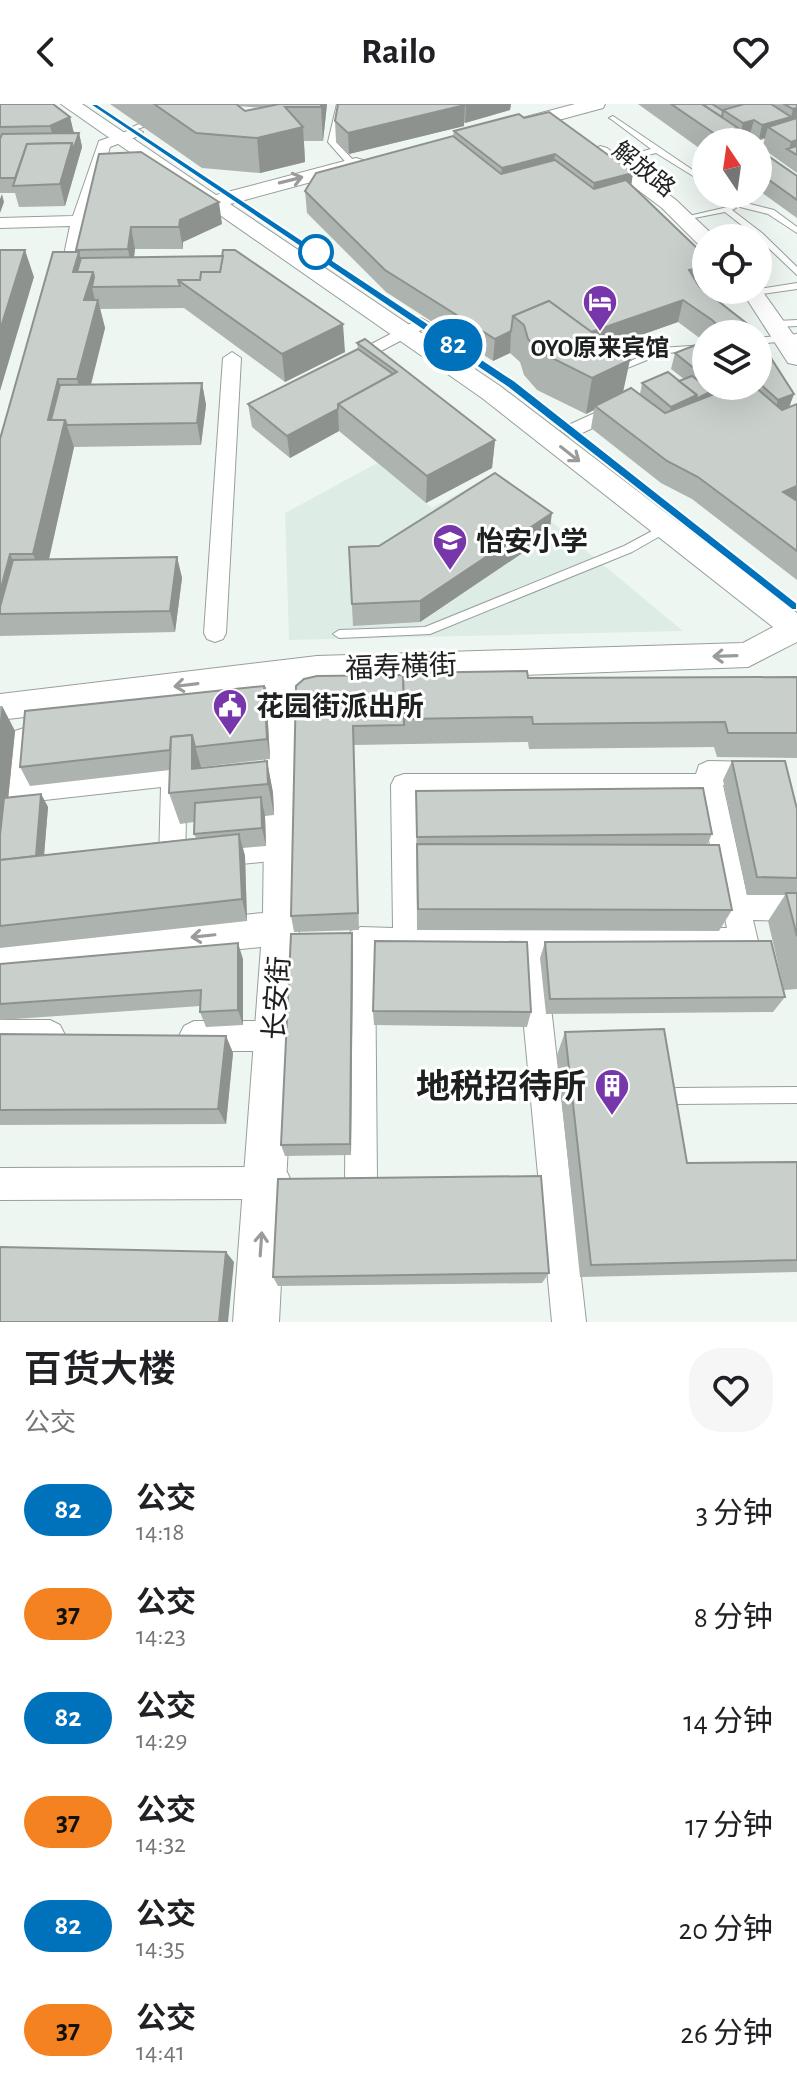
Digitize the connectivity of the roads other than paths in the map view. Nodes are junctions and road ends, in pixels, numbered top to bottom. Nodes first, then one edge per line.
1 (70, 104) edge
2 (94, 104) edge
3 (340, 104) edge
4 (596, 104) edge
5 (556, 109) edge
6 (613, 118) dead end
7 (132, 131) junction
8 (491, 131) edge
9 (797, 134) edge
10 (772, 141) edge
11 (657, 150) junction
12 (622, 160) junction
13 (361, 163) joint
14 (692, 173) edge
15 (224, 198) junction
16 (730, 208) edge
17 (755, 208) edge
18 (726, 209) junction
19 (692, 216) junction
20 (79, 221) junction
21 (0, 223) edge
22 (697, 224) edge
23 (703, 224) edge
24 (797, 231) edge
25 (69, 269) edge
26 (797, 272) edge
27 (772, 286) edge
28 (797, 286) edge
29 (772, 304) edge
30 (412, 327) junction
31 (792, 332) edge
32 (772, 337) edge
33 (692, 349) edge
34 (232, 358) dead end
35 (610, 371) edge
36 (326, 372) edge
37 (637, 413) edge
38 (536, 415) junction
39 (571, 431) junction
40 (665, 528) junction
41 (797, 607) edge
42 (797, 628) edge
43 (215, 633) dead end
44 (339, 634) dead end
45 (282, 673) junction
46 (14, 705) edge
47 (710, 785) junction
48 (784, 787) edge
49 (281, 848) junction
50 (172, 860) junction
51 (143, 863) edge
52 (737, 907) junction
53 (797, 908) edge
54 (281, 928) junction
55 (530, 940) junction
56 (407, 941) junction
57 (0, 951) edge
58 (0, 1034) edge
59 (76, 1035) edge
60 (167, 1036) edge
61 (274, 1036) junction
62 (797, 1095) edge
63 (676, 1096) edge
64 (264, 1183) junction
65 (0, 1184) edge
66 (256, 1322) edge
67 (569, 1322) edge

1 - 7 main road
2 - 7 main road
3 - 13 lane
4 - 5 main road
5 - 8 main road
5 - 12 main road, 解放路
5 - 12 main road, 解放路
6 - 11 lane
7 - 15 main road
7 - 20 street
9 - 10 street
11 - 12 lane
11 - 14 lane
12 - 19 main road, 解放路
15 -> 13 main road
15 - 30 main road
16 - 18 lane
17 - 24 lane
18 - 19 lane
18 - 26 lane
19 - 22 main road, 解放路
19 - 23 main road, 解放路
20 - 21 street
20 - 25 street
27 - 28 lane
29 - 31 main road
30 - 36 street
30 - 38 main road
31 - 32 lane
33 - 35 lane
34 - 43 street
37 - 39 street
38 - 39 main road
38 -> 40 main road
39 - 41 main road
40 - 42 main road
40 - 44 lane
42 -> 45 main road, 福寿横街
45 -> 46 main road, 福寿横街
45 - 49 main road, 长安街
46 - 50 street
47 - 48 street
47 - 52 street
47 - 56 street
49 - 50 street
49 - 54 main road, 长安街
50 - 51 street
52 - 53 street
52 - 55 street
54 -> 57 main road
54 - 61 main road, 长安街
55 - 56 street
55 - 67 street
56 - 64 street
58 - 59 street
60 - 61 street
61 - 64 main road, 长安街
62 - 63 lane
64 - 65 street
66 -> 64 main road, 长安街

